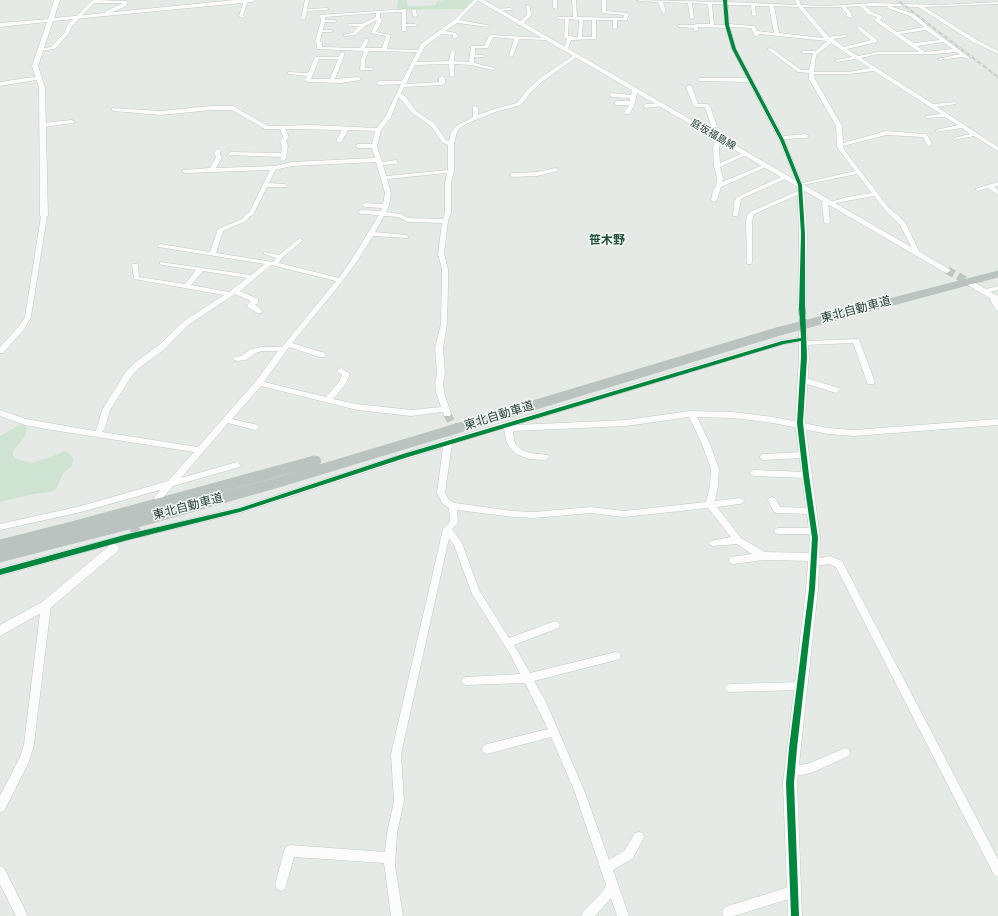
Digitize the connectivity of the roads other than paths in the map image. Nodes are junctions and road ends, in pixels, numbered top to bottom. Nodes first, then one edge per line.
1 (57, 0) edge
2 (252, 0) edge
3 (308, 0) edge
4 (326, 0) edge
5 (333, 0) edge
6 (476, 0) edge
7 (480, 0) edge
8 (555, 0) edge
9 (574, 0) edge
10 (604, 0) edge
11 (640, 0) edge
12 (659, 0) edge
13 (797, 0) edge
14 (851, 0) edge
15 (995, 0) edge
16 (94, 1) edge
17 (127, 1) edge
18 (246, 1) edge
19 (726, 1) edge
20 (690, 2) junction
21 (710, 2) junction
22 (884, 3) edge
23 (998, 3) edge
24 (753, 4) junction
25 (771, 5) junction
26 (859, 5) junction
27 (528, 6) dead end
28 (799, 6) junction
29 (843, 6) junction
30 (919, 6) junction
31 (499, 7) junction
32 (555, 8) dead end
33 (327, 9) dead end
34 (510, 9) dead end
35 (306, 10) junction
36 (414, 10) dead end
37 (378, 12) junction
38 (664, 12) dead end
39 (106, 15) junction
40 (754, 15) dead end
41 (415, 16) dead end
42 (78, 17) junction
43 (243, 17) dead end
44 (851, 17) dead end
45 (303, 18) dead end
46 (378, 18) junction
47 (558, 18) dead end
48 (568, 18) junction
49 (575, 18) junction
50 (581, 18) junction
51 (692, 18) dead end
52 (594, 19) junction
53 (615, 19) junction
54 (684, 19) dead end
55 (50, 20) junction
56 (323, 21) junction
57 (335, 21) dead end
58 (456, 21) junction
59 (522, 24) junction
60 (0, 25) edge
61 (363, 25) junction
62 (416, 25) dead end
63 (487, 26) dead end
64 (679, 26) dead end
65 (685, 26) junction
66 (712, 26) junction
67 (727, 26) junction
68 (859, 27) dead end
69 (615, 28) dead end
70 (928, 28) junction
71 (441, 29) junction
72 (358, 30) junction
73 (837, 30) dead end
74 (320, 31) junction
75 (331, 31) dead end
76 (896, 33) junction
77 (777, 34) junction
78 (345, 35) dead end
79 (455, 37) dead end
80 (518, 38) junction
81 (546, 39) junction
82 (569, 39) junction
83 (580, 39) junction
84 (367, 40) dead end
85 (592, 40) junction
86 (830, 40) junction
87 (944, 41) junction
88 (340, 42) dead end
89 (598, 42) dead end
90 (913, 45) junction
91 (844, 48) junction
92 (335, 49) junction
93 (344, 49) junction
94 (564, 49) junction
95 (769, 49) dead end
96 (40, 50) junction
97 (364, 50) junction
98 (384, 50) junction
99 (957, 50) junction
100 (420, 51) junction
101 (453, 51) dead end
102 (803, 52) dead end
103 (816, 52) junction
104 (905, 52) junction
105 (923, 52) junction
106 (998, 53) edge
107 (473, 56) junction
108 (483, 56) dead end
109 (511, 56) dead end
110 (576, 56) junction
111 (858, 57) junction
112 (341, 58) junction
113 (909, 58) dead end
114 (939, 59) dead end
115 (838, 61) dead end
116 (451, 62) junction
117 (413, 64) junction
118 (471, 64) junction
119 (372, 69) dead end
120 (493, 69) dead end
121 (876, 69) junction
122 (289, 73) dead end
123 (811, 73) junction
124 (310, 75) junction
125 (452, 76) dead end
126 (40, 78) junction
127 (442, 78) dead end
128 (358, 79) dead end
129 (700, 80) dead end
130 (750, 80) junction
131 (332, 81) junction
132 (379, 83) dead end
133 (0, 84) edge
134 (403, 84) junction
135 (689, 87) dead end
136 (634, 93) junction
137 (398, 94) junction
138 (612, 96) dead end
139 (617, 103) dead end
140 (631, 104) junction
141 (954, 104) dead end
142 (661, 105) junction
143 (646, 106) dead end
144 (932, 106) junction
145 (475, 107) dead end
146 (114, 109) dead end
147 (627, 114) dead end
148 (946, 115) junction
149 (928, 117) dead end
150 (476, 118) junction
151 (72, 122) dead end
152 (42, 125) junction
153 (963, 126) junction
154 (282, 128) junction
155 (346, 128) junction
156 (700, 128) junction
157 (378, 130) junction
158 (938, 131) dead end
159 (975, 134) junction
160 (806, 136) dead end
161 (718, 138) junction
162 (781, 138) junction
163 (956, 139) dead end
164 (339, 142) dead end
165 (451, 144) junction
166 (929, 144) dead end
167 (840, 145) junction
168 (358, 146) dead end
169 (374, 146) junction
170 (998, 149) edge
171 (218, 151) dead end
172 (231, 154) dead end
173 (745, 154) junction
174 (283, 155) junction
175 (378, 162) junction
176 (396, 162) dead end
177 (283, 165) junction
178 (717, 166) junction
179 (765, 166) junction
180 (275, 168) junction
181 (212, 170) junction
182 (556, 170) dead end
183 (185, 171) dead end
184 (450, 171) junction
185 (858, 172) junction
186 (513, 175) dead end
187 (785, 177) junction
188 (384, 178) junction
189 (998, 184) edge
190 (266, 185) junction
191 (285, 186) dead end
192 (719, 186) junction
193 (990, 187) junction
194 (800, 189) junction
195 (978, 189) dead end
196 (998, 193) edge
197 (876, 194) junction
198 (714, 200) dead end
199 (830, 202) junction
200 (365, 205) dead end
201 (386, 206) junction
202 (361, 212) dead end
203 (382, 214) junction
204 (735, 215) dead end
205 (44, 216) joint
206 (445, 221) junction
207 (826, 222) dead end
208 (371, 234) junction
209 (406, 238) dead end
210 (300, 240) dead end
211 (160, 246) dead end
212 (266, 253) dead end
213 (917, 253) junction
214 (212, 254) junction
215 (280, 256) junction
216 (749, 263) dead end
217 (162, 264) dead end
218 (272, 264) junction
219 (135, 265) dead end
220 (998, 266) edge
221 (201, 269) junction
222 (947, 270) tunnel mouth
223 (998, 274) edge
224 (252, 277) junction
225 (340, 280) junction
226 (972, 284) tunnel mouth
227 (188, 286) junction
228 (998, 288) edge
229 (232, 292) junction
230 (991, 295) edge
231 (802, 307) tunnel mouth
232 (259, 310) dead end
233 (998, 310) edge
234 (803, 338) junction
235 (286, 346) junction
236 (0, 351) edge
237 (322, 355) dead end
238 (237, 359) dead end
239 (341, 370) dead end
240 (803, 380) junction
241 (871, 382) dead end
242 (259, 383) junction
243 (836, 390) dead end
244 (328, 400) junction
245 (0, 413) edge
246 (692, 414) junction
247 (227, 420) junction
248 (997, 424) edge
249 (801, 425) junction
250 (255, 427) dead end
251 (505, 427) junction
252 (97, 434) junction
253 (448, 442) junction
254 (201, 450) junction
255 (804, 455) junction
256 (764, 457) dead end
257 (545, 458) dead end
258 (238, 465) dead end
259 (754, 473) dead end
260 (806, 475) junction
261 (170, 483) junction
262 (158, 498) dead end
263 (772, 500) dead end
264 (740, 501) dead end
265 (710, 504) junction
266 (452, 506) junction
267 (812, 511) junction
268 (0, 527) edge
269 (447, 529) junction
270 (778, 531) dead end
271 (815, 531) junction
272 (130, 535) junction
273 (738, 540) junction
274 (713, 543) dead end
275 (0, 546) edge
276 (114, 548) joint
277 (0, 556) edge
278 (764, 556) junction
279 (733, 560) dead end
280 (815, 560) junction
281 (0, 572) edge
282 (46, 605) junction
283 (555, 625) dead end
284 (0, 631) edge
285 (507, 643) junction
286 (616, 656) dead end
287 (528, 678) junction
288 (466, 681) dead end
289 (800, 686) junction
290 (730, 688) dead end
291 (554, 732) junction
292 (487, 749) dead end
293 (845, 753) dead end
294 (791, 772) junction
295 (0, 807) edge
296 (639, 837) dead end
297 (390, 858) junction
298 (606, 868) junction
299 (998, 870) edge
300 (0, 872) edge
301 (281, 885) dead end
302 (612, 886) junction
303 (795, 891) junction
304 (728, 912) dead end
305 (22, 916) edge
306 (397, 916) edge
307 (587, 916) edge
308 (623, 916) edge
309 (795, 916) edge

1 - 55 street
2 - 18 street
3 - 35 street
4 - 5 street
6 - 58 street
7 - 31 main road, 庭坂福島線
8 - 32 street
9 - 49 street
10 - 53 street
11 - 12 street
12 - 20 street
12 - 38 street
13 - 28 street
14 - 26 street
15 - 23 street
16 - 17 street
16 - 42 street
17 - 39 street
18 - 39 street
18 - 43 street
19 - 21 street
19 - 24 street
19 - 67 street
20 - 21 street
20 - 51 street
21 - 66 street
22 - 26 street
22 - 30 street
22 - 70 street
23 - 30 street
24 - 25 street
24 - 40 street
25 - 28 street
25 - 77 street
26 - 29 street
26 - 76 street
27 - 59 street
28 - 29 street
28 - 86 street
29 - 44 street
30 - 106 street
31 - 34 street
31 - 59 main road, 庭坂福島線
33 - 35 street
35 - 45 street
36 - 41 street
37 - 46 street
37 - 56 street
37 - 62 street
39 - 42 street
42 - 55 street
42 - 96 street
46 - 61 street
46 - 98 street
47 - 48 street
48 - 49 street
48 - 82 street
49 - 50 street
50 - 52 street
50 - 83 street
52 - 53 street
52 - 85 street
53 - 69 street
54 - 65 street
55 - 60 street
55 - 96 street
56 - 57 street
56 - 74 street
58 - 63 street
58 - 71 street
59 - 81 main road, 庭坂福島線
61 - 72 street
61 - 72 street
64 - 65 street
65 - 66 street
66 - 67 street
67 - 77 street
67 - 130 street
68 - 91 street
70 - 76 street
70 - 87 street
71 - 79 street
71 - 100 street
72 - 78 street
73 - 86 street
74 - 75 street
74 - 92 street
76 - 90 street
77 - 86 street
80 - 81 street
80 - 107 street
80 - 109 street
81 - 94 main road, 庭坂福島線
82 - 83 street
82 - 94 street
83 - 85 street
84 - 97 street
85 - 89 street
86 - 91 street
86 - 103 street
87 - 90 street
87 - 99 street
88 - 92 street
90 - 105 street
91 - 111 street
92 - 93 street
93 - 97 street
93 - 112 street
94 - 110 main road, 庭坂福島線
95 - 123 street
96 - 126 street
97 - 98 street
97 - 119 street
98 - 100 street
99 - 105 street
99 - 114 street
100 - 117 street
101 - 116 street
102 - 103 street
103 - 123 street
104 - 105 street
104 - 111 street
104 - 113 street
107 - 108 street
107 - 118 street
110 - 136 main road, 庭坂福島線
110 - 150 street
111 - 115 street
111 - 121 street
112 - 124 street
112 - 131 street
116 - 117 street
116 - 118 street
116 - 125 street
117 - 134 street
118 - 120 street
121 - 123 street
121 - 144 street
122 - 124 street
123 - 167 street
124 - 131 street
126 - 133 street
126 - 152 street
127 - 134 street
128 - 131 street
129 - 130 street
130 - 162 street
132 - 134 street
134 - 137 street
135 - 156 street
136 - 138 street
136 - 140 street
136 - 142 main road, 庭坂福島線
137 - 157 street
137 - 165 street
139 - 140 street
140 - 147 street
141 - 144 street
142 - 143 street
142 - 156 main road, 庭坂福島線
144 - 148 street
145 - 150 street
146 - 154 street
148 - 149 street
148 - 153 street
150 - 165 street
151 - 152 street
152 - 205 street
153 - 158 street
153 - 159 street
154 - 155 street
154 - 174 street
155 - 157 street
155 - 164 street
156 - 161 main road, 庭坂福島線
157 - 169 street
159 - 163 street
159 - 170 street
160 - 162 street
161 - 173 main road, 庭坂福島線
161 - 178 street
162 - 194 street
165 - 184 street
166 - 167 street
167 - 185 street
168 - 169 street
169 - 175 street
171 - 181 street
172 - 174 street
173 - 178 street
173 - 179 main road, 庭坂福島線
174 - 177 street
175 - 176 street
175 - 177 street
175 - 188 street
177 - 180 street
178 - 192 street
179 - 187 main road, 庭坂福島線
179 - 192 street
180 - 181 street
180 - 190 street
181 - 183 street
182 - 186 street
184 - 188 street
184 - 206 street
185 - 194 street
185 - 197 street
187 - 194 main road, 庭坂福島線
187 - 204 street
188 - 201 street
189 - 193 street
190 - 191 street
190 - 214 street
192 - 198 street
193 - 195 street
193 - 196 street
194 - 199 main road, 庭坂福島線
194 - 216 street
194 - 231 street
197 - 199 street
197 - 213 street
199 - 207 street
199 - 213 main road, 庭坂福島線
200 - 201 street
201 - 203 street
202 - 203 street
203 - 206 street
203 - 208 street
205 - 236 street
206 - 244 street
208 - 209 street
208 - 225 street
210 - 215 street
211 - 214 street
212 - 215 street
213 - 222 main road, 庭坂福島線
214 - 218 street
215 - 218 street
217 - 221 street
218 - 224 street
218 - 225 street
219 - 227 street
220 - 275 highway, 東北自動車道
221 - 224 street
221 - 227 street
223 - 277 highway, 東北自動車道
224 - 229 street
225 - 235 street
226 - 230 main road
227 - 229 street
228 - 230 street
229 - 232 street
229 - 252 street
230 - 233 street
234 - 240 street
234 - 241 street
234 - 251 street
235 - 237 street
235 - 238 street
235 - 242 street
239 - 244 street
240 - 243 street
240 - 249 street
242 - 244 street
242 - 247 street
245 - 252 street
246 - 249 street
246 - 251 street
246 - 265 street
247 - 250 street
247 - 254 street
248 - 249 street
249 - 255 street
251 - 253 street
251 - 257 street
252 - 254 street
253 - 266 street
253 - 272 street
254 - 261 street
255 - 256 street
255 - 260 street
258 - 261 street
259 - 260 street
260 - 267 street
261 - 262 street
261 - 268 street
263 - 267 street
264 - 265 street
265 - 266 street
265 - 273 street
266 - 269 street
267 - 271 street
269 - 285 street
269 - 297 street
270 - 271 street
271 - 280 street
272 - 276 street
272 - 281 street
273 - 274 street
273 - 278 street
276 - 282 street
278 - 279 street
278 - 280 street
280 - 289 street
280 - 299 street
282 - 284 street
282 - 295 street
283 - 285 street
285 - 287 street
286 - 287 street
287 - 288 street
287 - 291 street
289 - 290 street
289 - 294 street
291 - 292 street
291 - 298 street
293 - 294 street
294 - 303 street
296 - 298 street
297 - 301 street
297 - 306 street
298 - 302 street
300 - 305 street
302 - 307 street
302 - 308 street
303 - 304 street
303 - 309 street

